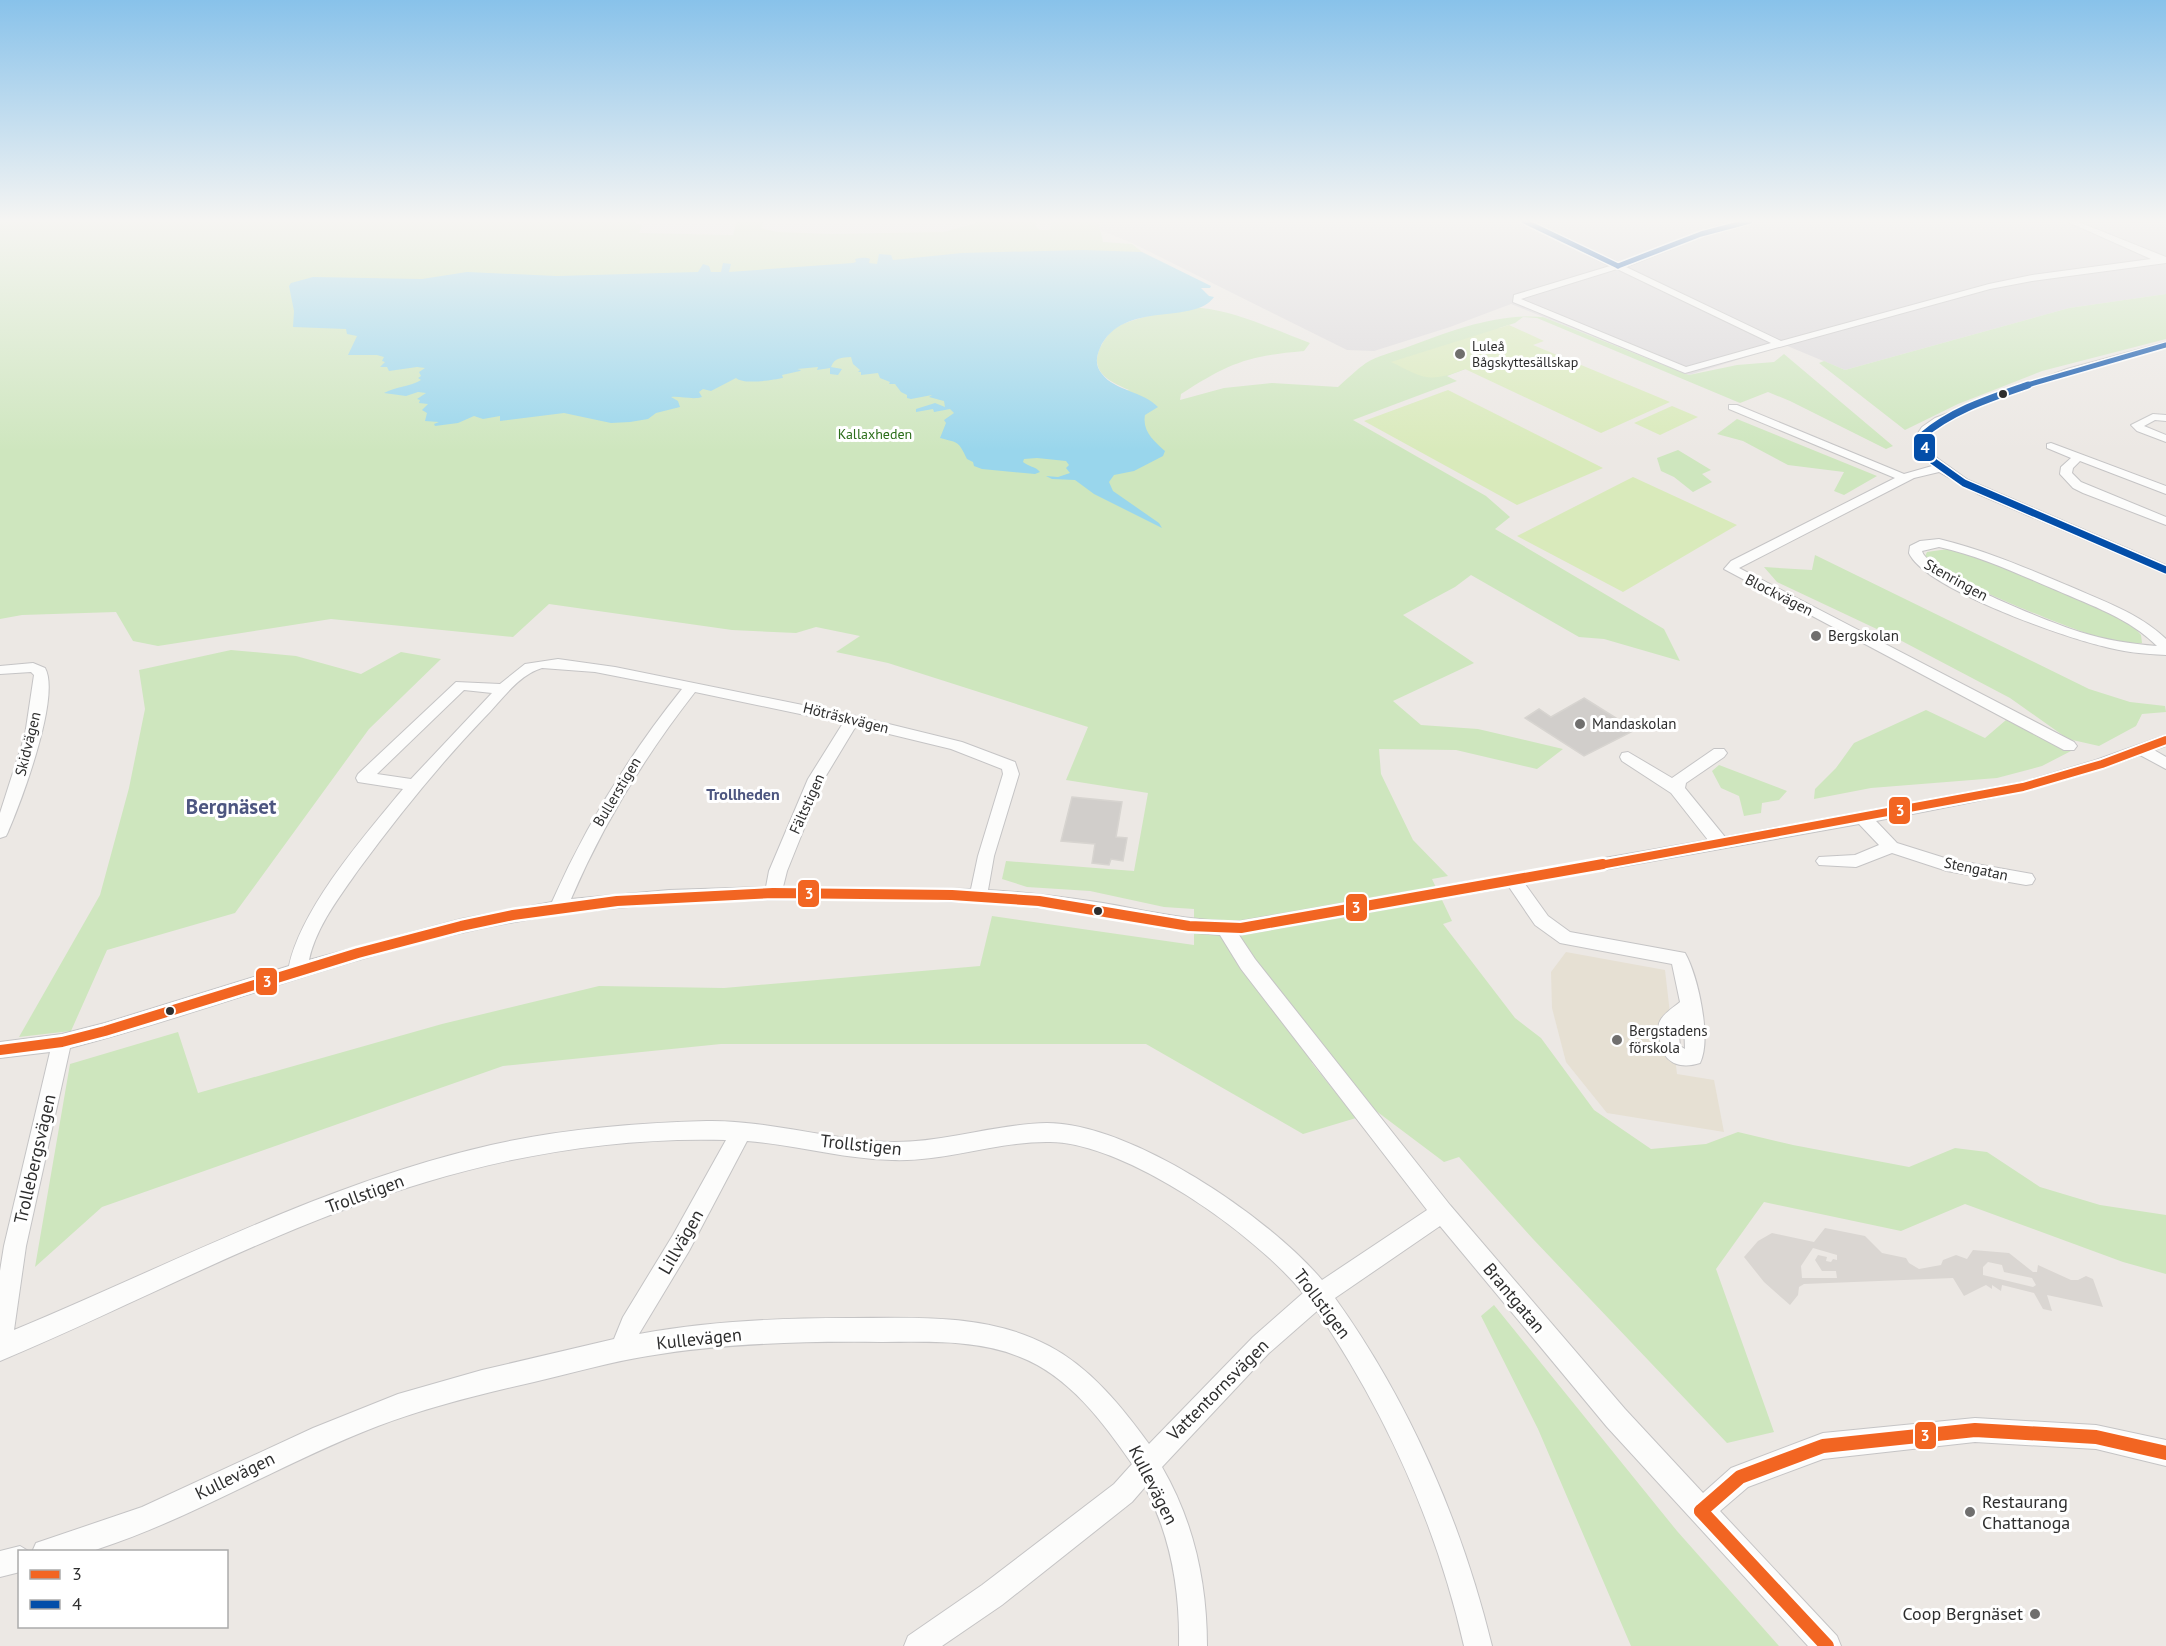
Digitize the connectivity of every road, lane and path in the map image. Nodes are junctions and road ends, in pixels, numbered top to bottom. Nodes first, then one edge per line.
1 (1517, 298) edge
2 (1684, 298) edge
3 (1949, 298) edge
4 (1780, 344) junction
5 (2166, 345) edge
6 (1733, 407) dead end
7 (2166, 418) edge
8 (2166, 439) edge
9 (2051, 447) dead end
10 (2078, 457) junction
11 (1941, 468) junction
12 (1904, 478) junction
13 (2166, 490) edge
14 (2166, 521) edge
15 (2166, 570) edge
16 (2166, 649) edge
17 (0, 670) edge
18 (692, 686) junction
19 (503, 689) junction
20 (852, 720) junction
21 (2166, 740) edge
22 (2069, 746) dead end
23 (2141, 749) junction
24 (1719, 753) dead end
25 (1628, 757) dead end
26 (2166, 765) edge
27 (414, 784) junction
28 (1677, 789) junction
29 (1863, 818) junction
30 (0, 832) edge
31 (1721, 844) junction
32 (1891, 847) junction
33 (1825, 861) dead end
34 (2026, 879) dead end
35 (1513, 880) junction
36 (772, 892) junction
37 (978, 896) junction
38 (559, 908) junction
39 (1226, 929) junction
40 (297, 972) junction
41 (1690, 1005) dead end
42 (62, 1042) junction
43 (0, 1050) edge
44 (741, 1132) junction
45 (1442, 1212) junction
46 (1319, 1295) junction
47 (0, 1348) edge
48 (621, 1350) junction
49 (2166, 1453) edge
50 (1147, 1465) junction
51 (1701, 1511) junction
52 (48, 1550) edge
53 (18, 1559) edge
54 (0, 1564) edge
55 (918, 1646) edge
56 (1193, 1646) edge
57 (1478, 1646) edge
58 (1827, 1646) edge

1 - 4 street
2 - 4 street
3 - 4 street
5 - 11 street
6 - 12 street
7 - 8 street
9 - 10 street
10 - 13 street
10 - 14 street
11 - 12 street, Blockvägen
11 - 15 street
12 - 22 street, Blockvägen
16 - 16 street, Stenringen
17 - 30 street, Skidvägen
18 - 19 street, Höträskvägen
18 - 20 street, Höträskvägen
18 - 38 street, Bullerstigen
19 - 27 street
19 - 27 street
20 - 36 street, Fältstigen
20 - 37 street, Höträskvägen
21 - 23 street
23 - 26 street
23 - 29 street
24 - 28 street
25 - 28 street
27 - 40 street
28 - 31 street
29 - 31 street
29 - 32 street, Stengatan
31 - 35 street
32 - 33 street
32 - 34 street, Stengatan
35 - 39 street
35 - 41 street
36 - 37 street
36 - 38 street
37 - 39 street
38 - 40 street
39 - 45 street, Brantgatan
40 - 42 street
42 - 43 street
42 - 47 street, Trollebergsvägen
44 - 46 street, Trollstigen
44 - 47 street, Trollstigen
44 - 48 street, Lillvägen
45 - 46 street, Vattentornsvägen
45 - 51 street, Brantgatan
46 - 50 street, Vattentornsvägen
46 - 57 street, Trollstigen
48 - 50 street, Kullevägen
48 - 52 street, Kullevägen
49 - 51 street
50 - 55 street, Vattentornsvägen
50 - 56 street, Kullevägen
51 - 58 street, Brantgatan
53 - 54 street

